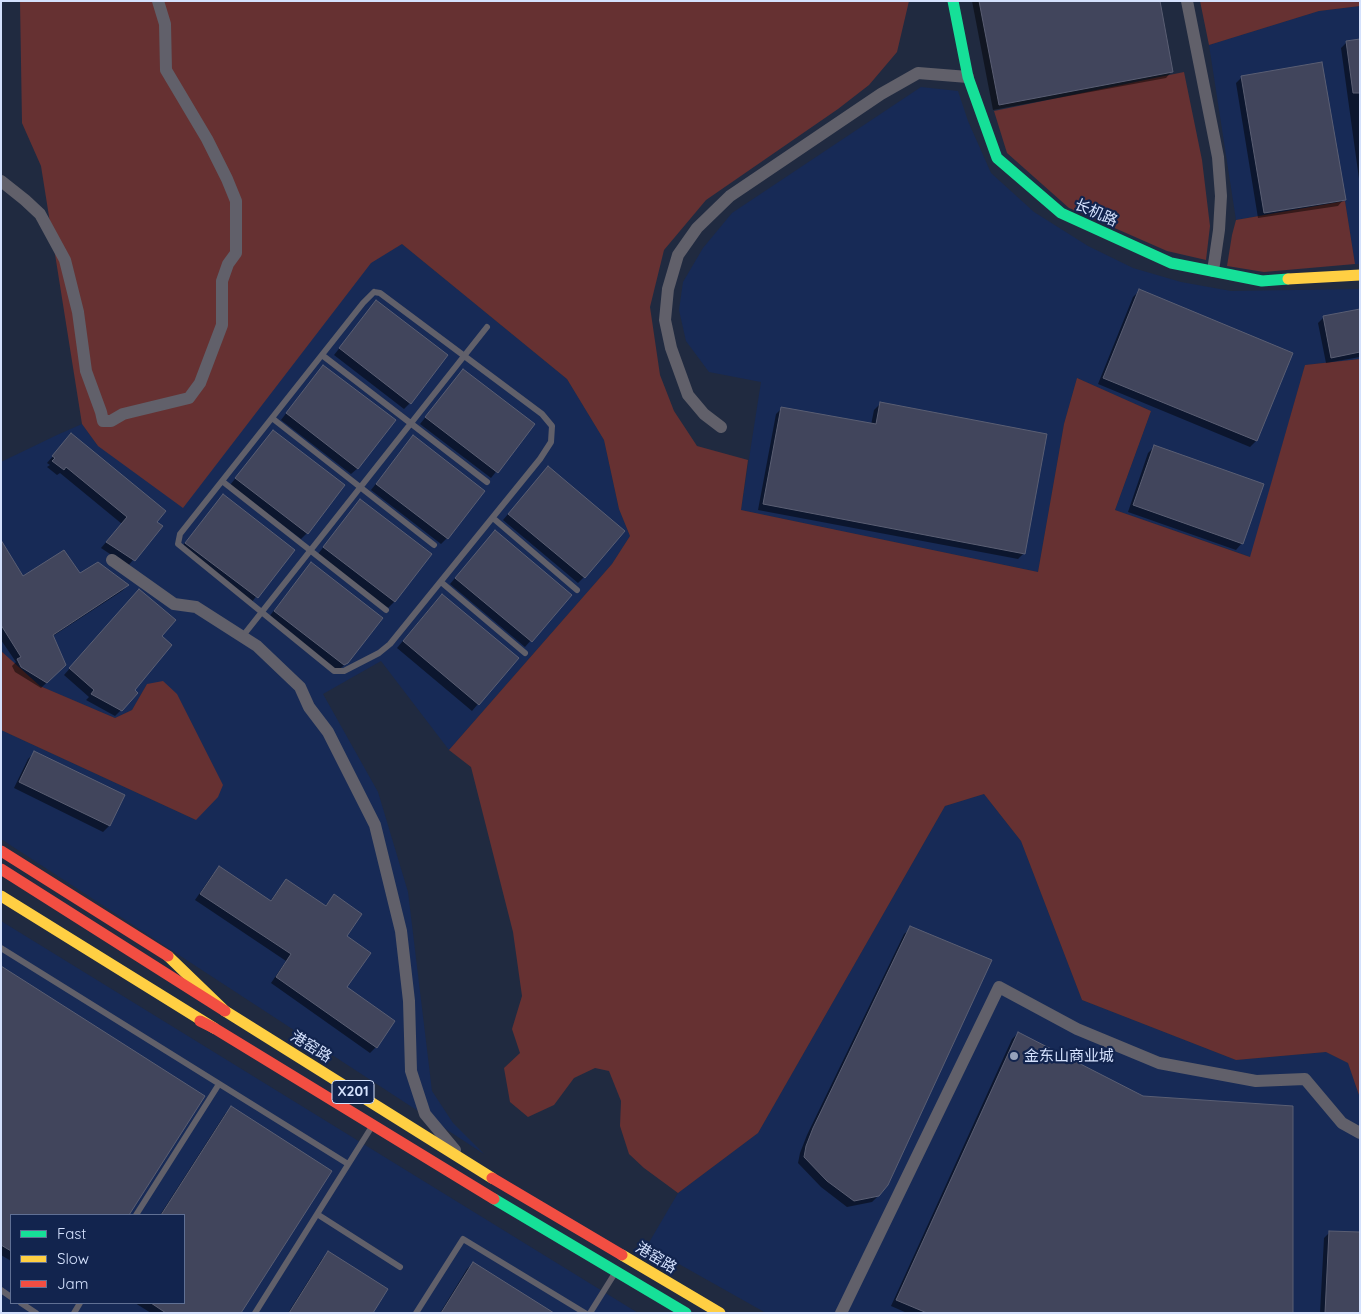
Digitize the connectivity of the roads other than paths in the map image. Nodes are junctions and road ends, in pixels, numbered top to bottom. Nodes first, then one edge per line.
1 (158, 1) edge
2 (953, 1) edge
3 (1187, 1) edge
4 (968, 76) junction
5 (1, 181) edge
6 (1213, 271) junction
7 (1360, 275) edge
8 (487, 327) dead end
9 (322, 355) junction
10 (464, 356) junction
11 (272, 418) junction
12 (411, 423) junction
13 (721, 427) dead end
14 (222, 480) junction
15 (488, 482) dead end
16 (360, 487) junction
17 (493, 518) junction
18 (434, 545) dead end
19 (310, 550) junction
20 (112, 560) dead end
21 (441, 582) junction
22 (577, 590) dead end
23 (386, 610) dead end
24 (261, 612) junction
25 (242, 637) junction
26 (525, 653) dead end
27 (1, 851) edge
28 (1, 868) edge
29 (1, 896) edge
30 (1, 908) edge
31 (1, 948) edge
32 (225, 1010) junction
33 (214, 1028) junction
34 (219, 1084) junction
35 (372, 1125) junction
36 (1360, 1133) edge
37 (464, 1162) junction
38 (348, 1164) junction
39 (137, 1214) edge
40 (317, 1214) junction
41 (400, 1267) dead end
42 (616, 1271) junction
43 (22, 1304) edge
44 (36, 1313) edge
45 (255, 1313) edge
46 (416, 1313) edge
47 (585, 1313) edge
48 (590, 1313) edge
49 (686, 1313) edge
50 (720, 1313) edge
51 (841, 1313) edge

1 - 5 street
2 - 4 main road, 长机路
3 - 6 street
4 - 6 main road, 长机路
4 - 13 street
6 - 7 main road, 长机路
8 - 10 lane
9 - 10 lane
9 - 11 lane
9 - 12 lane
10 - 12 lane
10 - 17 lane
11 - 14 lane
11 - 16 lane
12 - 15 lane
12 - 16 lane
14 - 19 lane
14 - 24 lane
16 - 18 lane
16 - 19 lane
17 - 21 lane
17 - 22 lane
19 - 23 lane
19 - 24 lane
20 - 25 street
21 - 24 lane
21 - 26 lane
24 - 25 lane
25 - 37 street
27 - 32 main road, 港窑路 / X201
28 - 32 main road
29 - 33 main road
30 - 33 main road, X201
31 - 34 lane
32 - 37 main road, 港窑路 / X201
33 - 35 main road, X201
34 - 38 lane
34 - 39 lane
35 - 38 lane
35 - 42 main road, X201
36 - 51 street
37 - 50 main road, 港窑路 / X201
38 - 40 lane
40 - 41 lane
40 - 45 lane
42 - 48 lane
42 - 49 main road, X201
43 - 44 lane
46 - 47 lane

